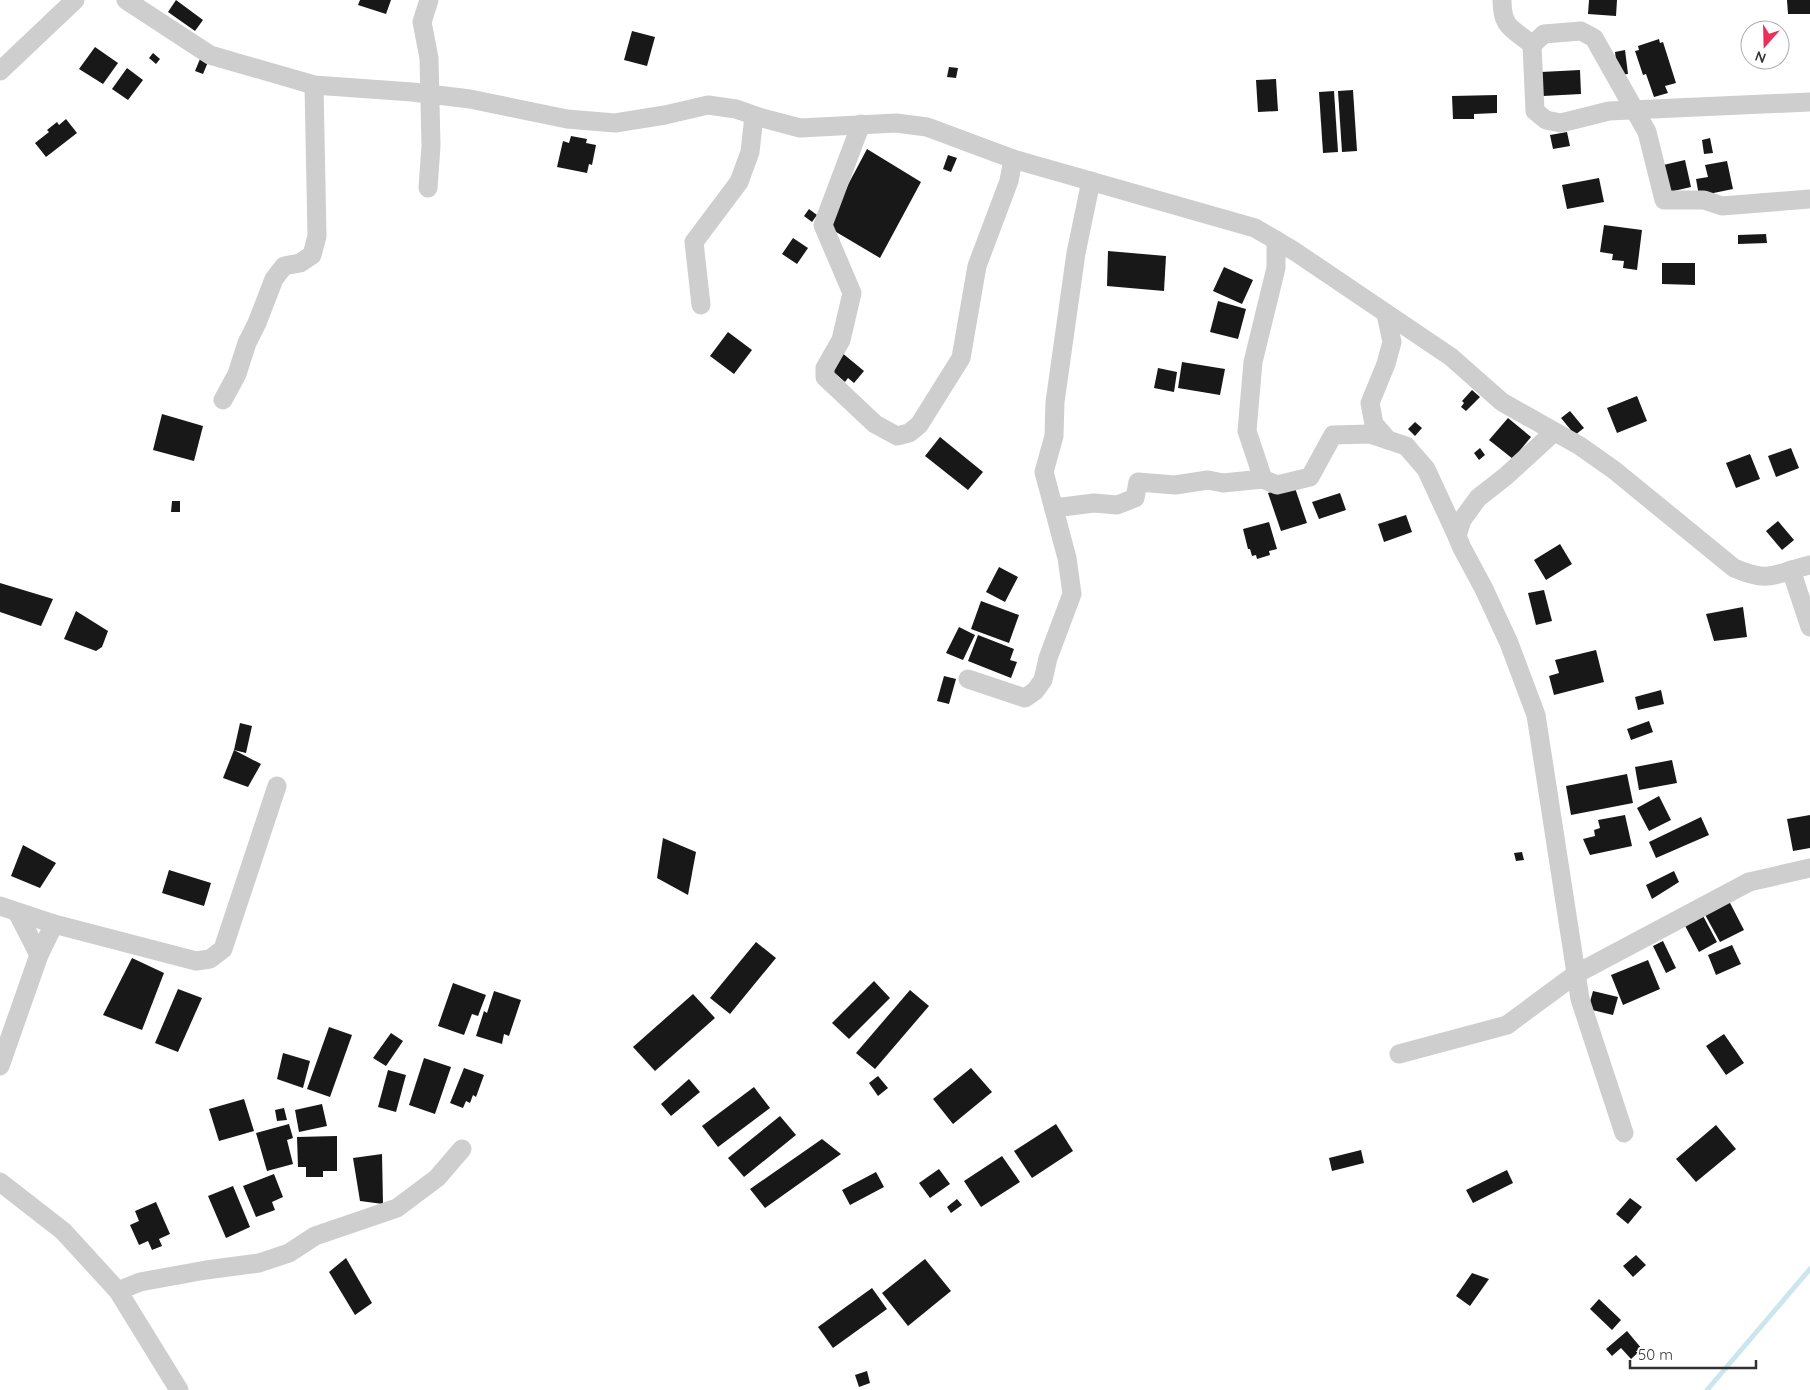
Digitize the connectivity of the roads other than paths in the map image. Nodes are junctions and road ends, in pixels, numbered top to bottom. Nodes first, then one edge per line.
1 (75, 0) edge
2 (126, 0) edge
3 (429, 0) edge
4 (1502, 0) edge
5 (1532, 45) junction
6 (0, 71) edge
7 (314, 85) junction
8 (430, 94) junction
9 (1810, 102) edge
10 (1633, 110) junction
11 (754, 116) junction
12 (861, 124) junction
13 (1013, 159) junction
14 (1091, 181) junction
15 (428, 188) dead end
16 (1810, 199) edge
17 (1276, 240) junction
18 (701, 305) dead end
19 (1386, 314) junction
20 (223, 400) dead end
21 (1553, 432) junction
22 (1388, 440) junction
23 (1263, 479) junction
24 (1054, 508) junction
25 (1458, 536) junction
26 (1810, 565) edge
27 (1791, 570) junction
28 (1810, 627) edge
29 (968, 679) dead end
30 (277, 786) dead end
31 (1810, 868) edge
32 (9, 909) edge
33 (54, 924) junction
34 (39, 955) junction
35 (1576, 974) junction
36 (1399, 1054) dead end
37 (0, 1066) edge
38 (1624, 1133) dead end
39 (462, 1149) dead end
40 (0, 1182) edge
41 (118, 1290) junction
42 (179, 1390) edge

1 - 6 street
2 - 7 street
3 - 8 street
4 - 5 street
5 - 10 street
5 - 10 street
7 - 8 street
7 - 20 street
8 - 11 street
8 - 15 street
9 - 10 street
10 - 16 street
11 - 12 street
11 - 18 street
12 - 13 street
12 - 13 street
13 - 14 street
14 - 17 street
14 - 24 street
17 - 19 street
17 - 23 street
19 - 21 street
19 - 22 street
21 - 25 street
21 - 27 street
22 - 23 street
22 - 25 street
23 - 24 street
24 - 29 street
25 - 35 street
26 - 27 street
27 - 28 street
30 - 33 street
31 - 35 street
32 - 33 street
32 - 34 street
33 - 34 street
34 - 37 street
35 - 36 street
35 - 38 street
39 - 41 street
40 - 41 street
41 - 42 street

